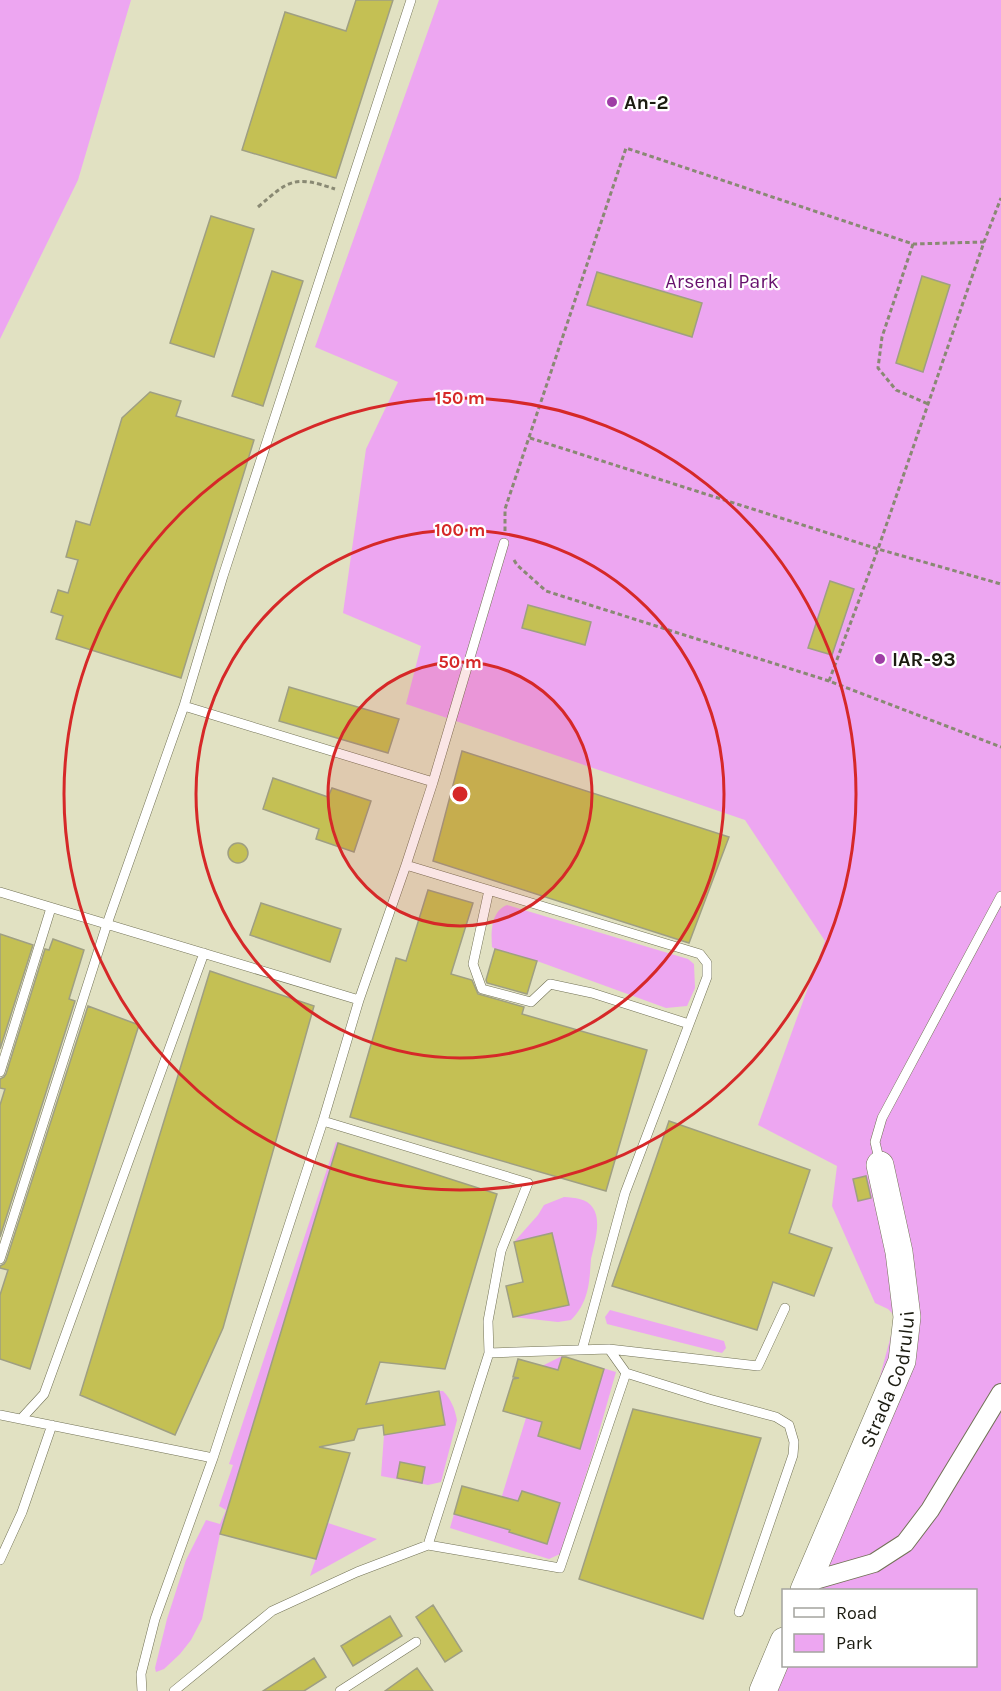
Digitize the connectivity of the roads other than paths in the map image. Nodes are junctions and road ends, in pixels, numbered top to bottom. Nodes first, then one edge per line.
1 (411, 0) edge
2 (504, 543) road end
3 (184, 706) junction
4 (433, 782) junction
5 (406, 865) junction
6 (489, 890) junction
7 (0, 892) edge
8 (1001, 896) edge
9 (51, 908) junction
10 (106, 924) junction
11 (204, 953) junction
12 (359, 1000) junction
13 (689, 1024) junction
14 (0, 1072) edge
15 (323, 1121) junction
16 (880, 1165) joint
17 (0, 1259) edge
18 (785, 1308) dead end
19 (609, 1349) junction
20 (582, 1350) junction
21 (489, 1353) junction
22 (626, 1373) junction
23 (1001, 1394) edge
24 (0, 1414) edge
25 (21, 1419) junction
26 (52, 1425) junction
27 (213, 1458) junction
28 (428, 1545) junction
29 (0, 1560) edge
30 (806, 1586) edge
31 (739, 1612) dead end
32 (416, 1641) dead end
33 (782, 1644) edge
34 (142, 1691) edge
35 (174, 1691) edge
36 (340, 1691) edge
37 (763, 1691) edge

1 - 3 lane
2 - 4 lane
3 - 4 lane
3 - 10 lane
4 - 5 lane
5 - 6 lane
5 - 12 lane
6 - 13 lane
6 - 13 lane
7 - 9 lane
8 - 16 lane
9 - 10 lane
9 - 14 lane
10 - 11 lane
10 - 17 lane
11 - 12 lane
11 - 25 lane
12 - 15 lane
13 - 20 lane
15 - 21 lane
15 - 27 lane
16 - 30 street, Strada Codrului
18 - 19 lane
19 - 20 lane
19 - 22 lane
20 - 21 lane
21 - 28 lane
22 - 28 lane
22 - 31 lane
23 - 30 street, Strada Codrului
24 - 25 lane
25 - 26 lane
26 - 27 lane
26 - 29 lane
27 - 34 lane
28 - 35 lane
32 - 36 lane
33 - 37 street

